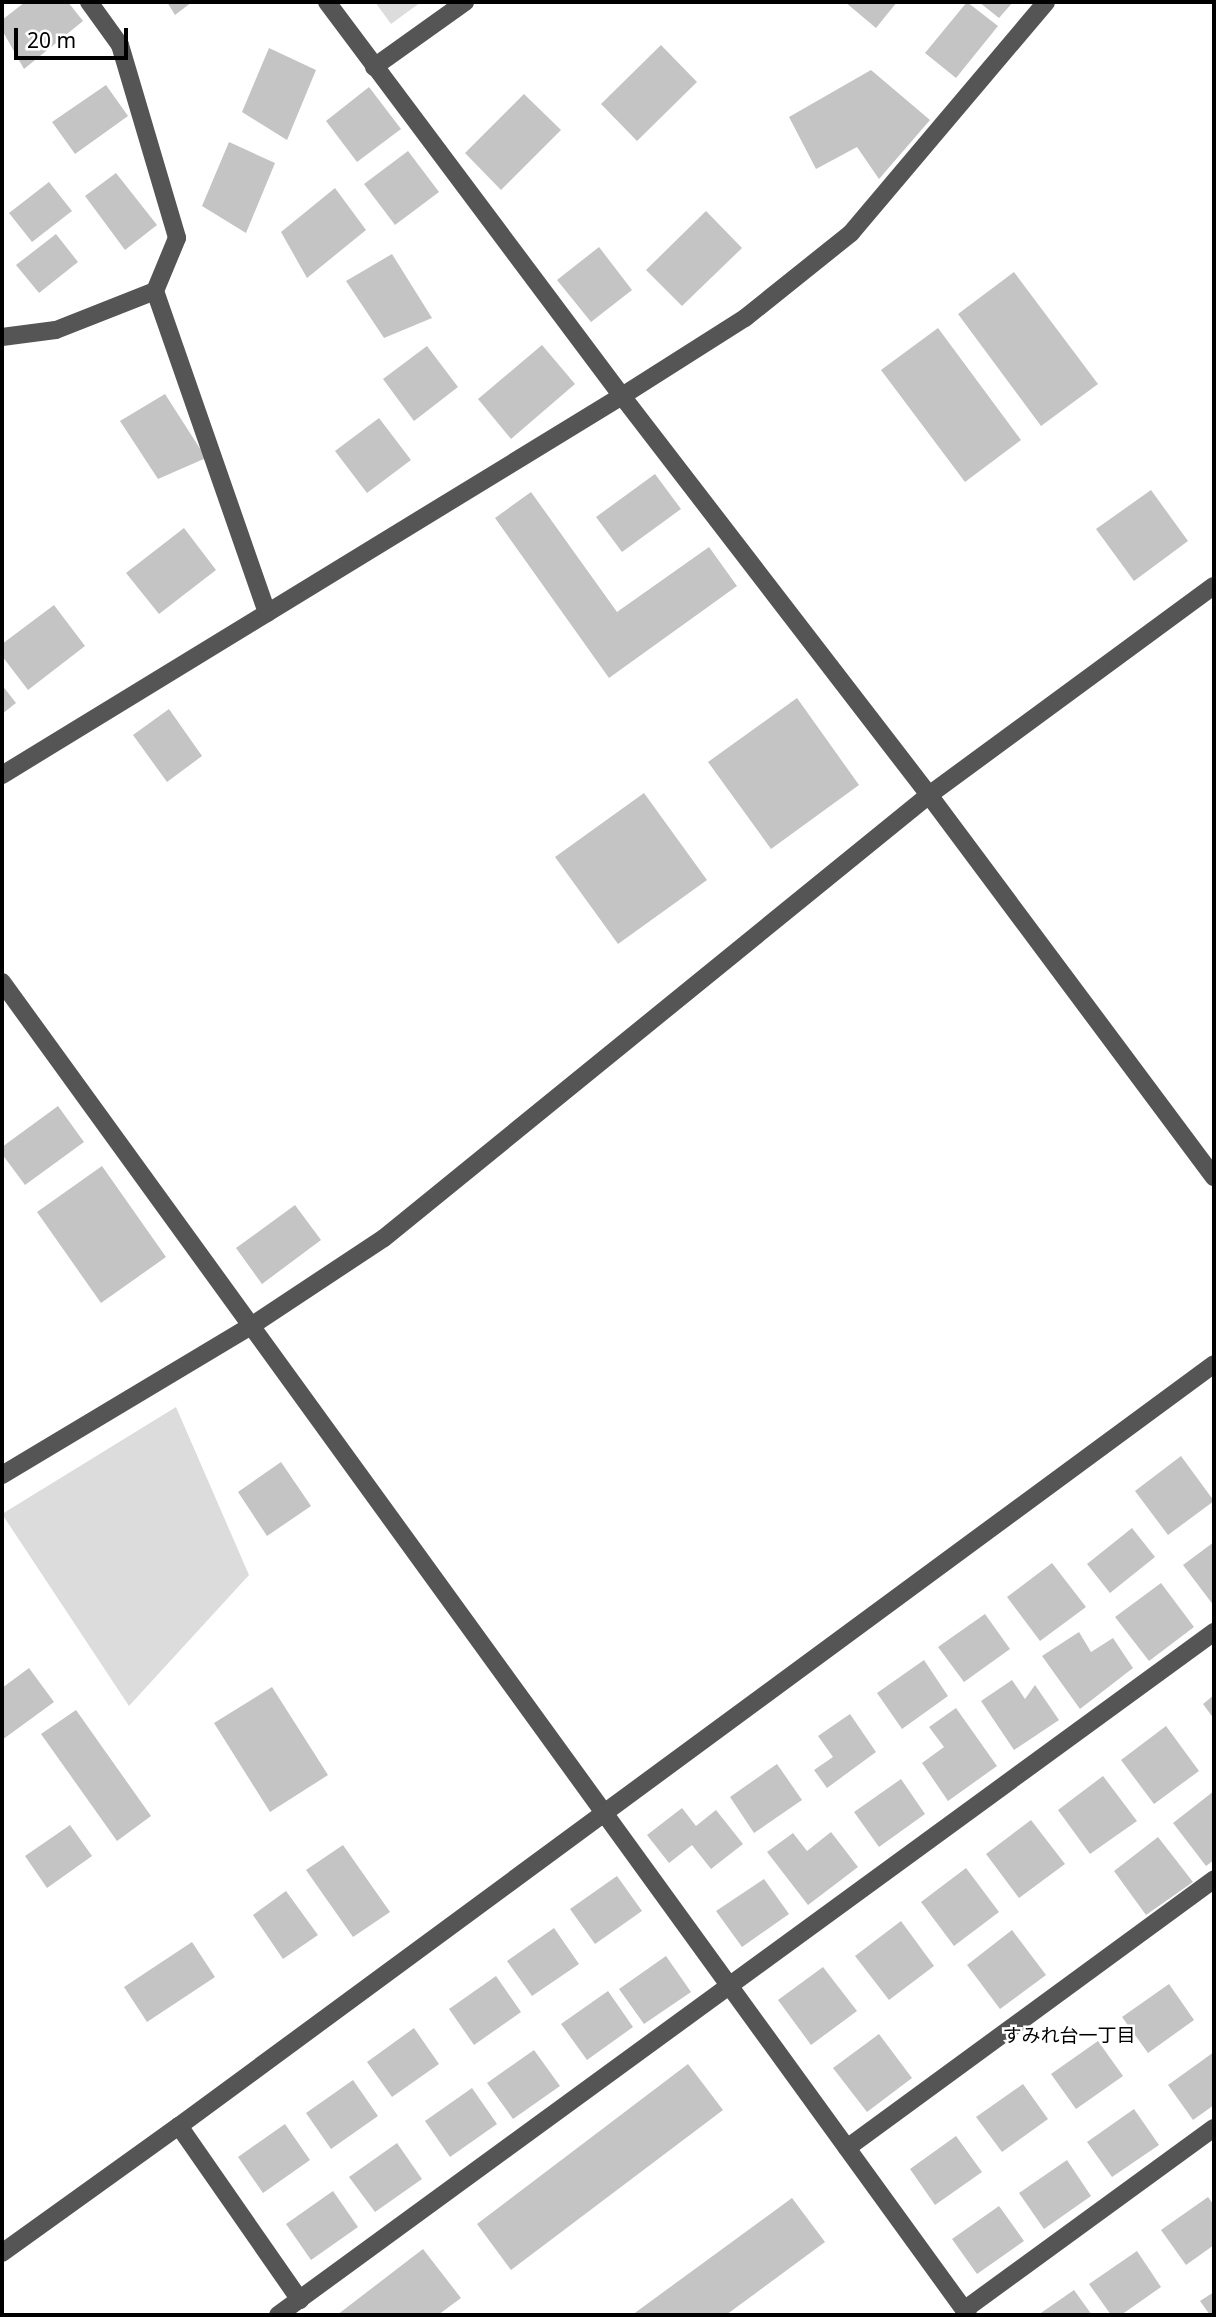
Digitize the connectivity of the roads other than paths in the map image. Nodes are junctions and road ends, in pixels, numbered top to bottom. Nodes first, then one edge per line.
1 (89, 2) edge
2 (327, 2) edge
3 (465, 2) edge
4 (1046, 2) edge
5 (374, 66) junction
6 (155, 291) junction
7 (2, 337) edge
8 (622, 396) junction
9 (1214, 586) edge
10 (267, 613) junction
11 (2, 775) edge
12 (929, 795) junction
13 (2, 982) edge
14 (1214, 1178) edge
15 (251, 1326) junction
16 (1214, 1364) edge
17 (2, 1475) edge
18 (1214, 1632) edge
19 (604, 1813) junction
20 (1214, 1879) edge
21 (730, 1987) junction
22 (180, 2126) junction
23 (1214, 2128) edge
24 (847, 2148) junction
25 (2, 2253) edge
26 (300, 2300) junction
27 (966, 2313) edge
28 (278, 2315) edge

1 - 6 street
2 - 5 street
3 - 5 street
4 - 8 street
5 - 8 street
6 - 7 street
6 - 10 street
8 - 10 street
8 - 12 street
9 - 12 street
10 - 11 street
12 - 14 street
12 - 15 street
13 - 15 street
15 - 17 street
15 - 19 street
16 - 19 street
18 - 21 street
19 - 21 street
19 - 22 street
20 - 24 street
21 - 24 street
21 - 26 street
22 - 25 street
22 - 26 street
23 - 27 street
24 - 27 street
26 - 28 street

